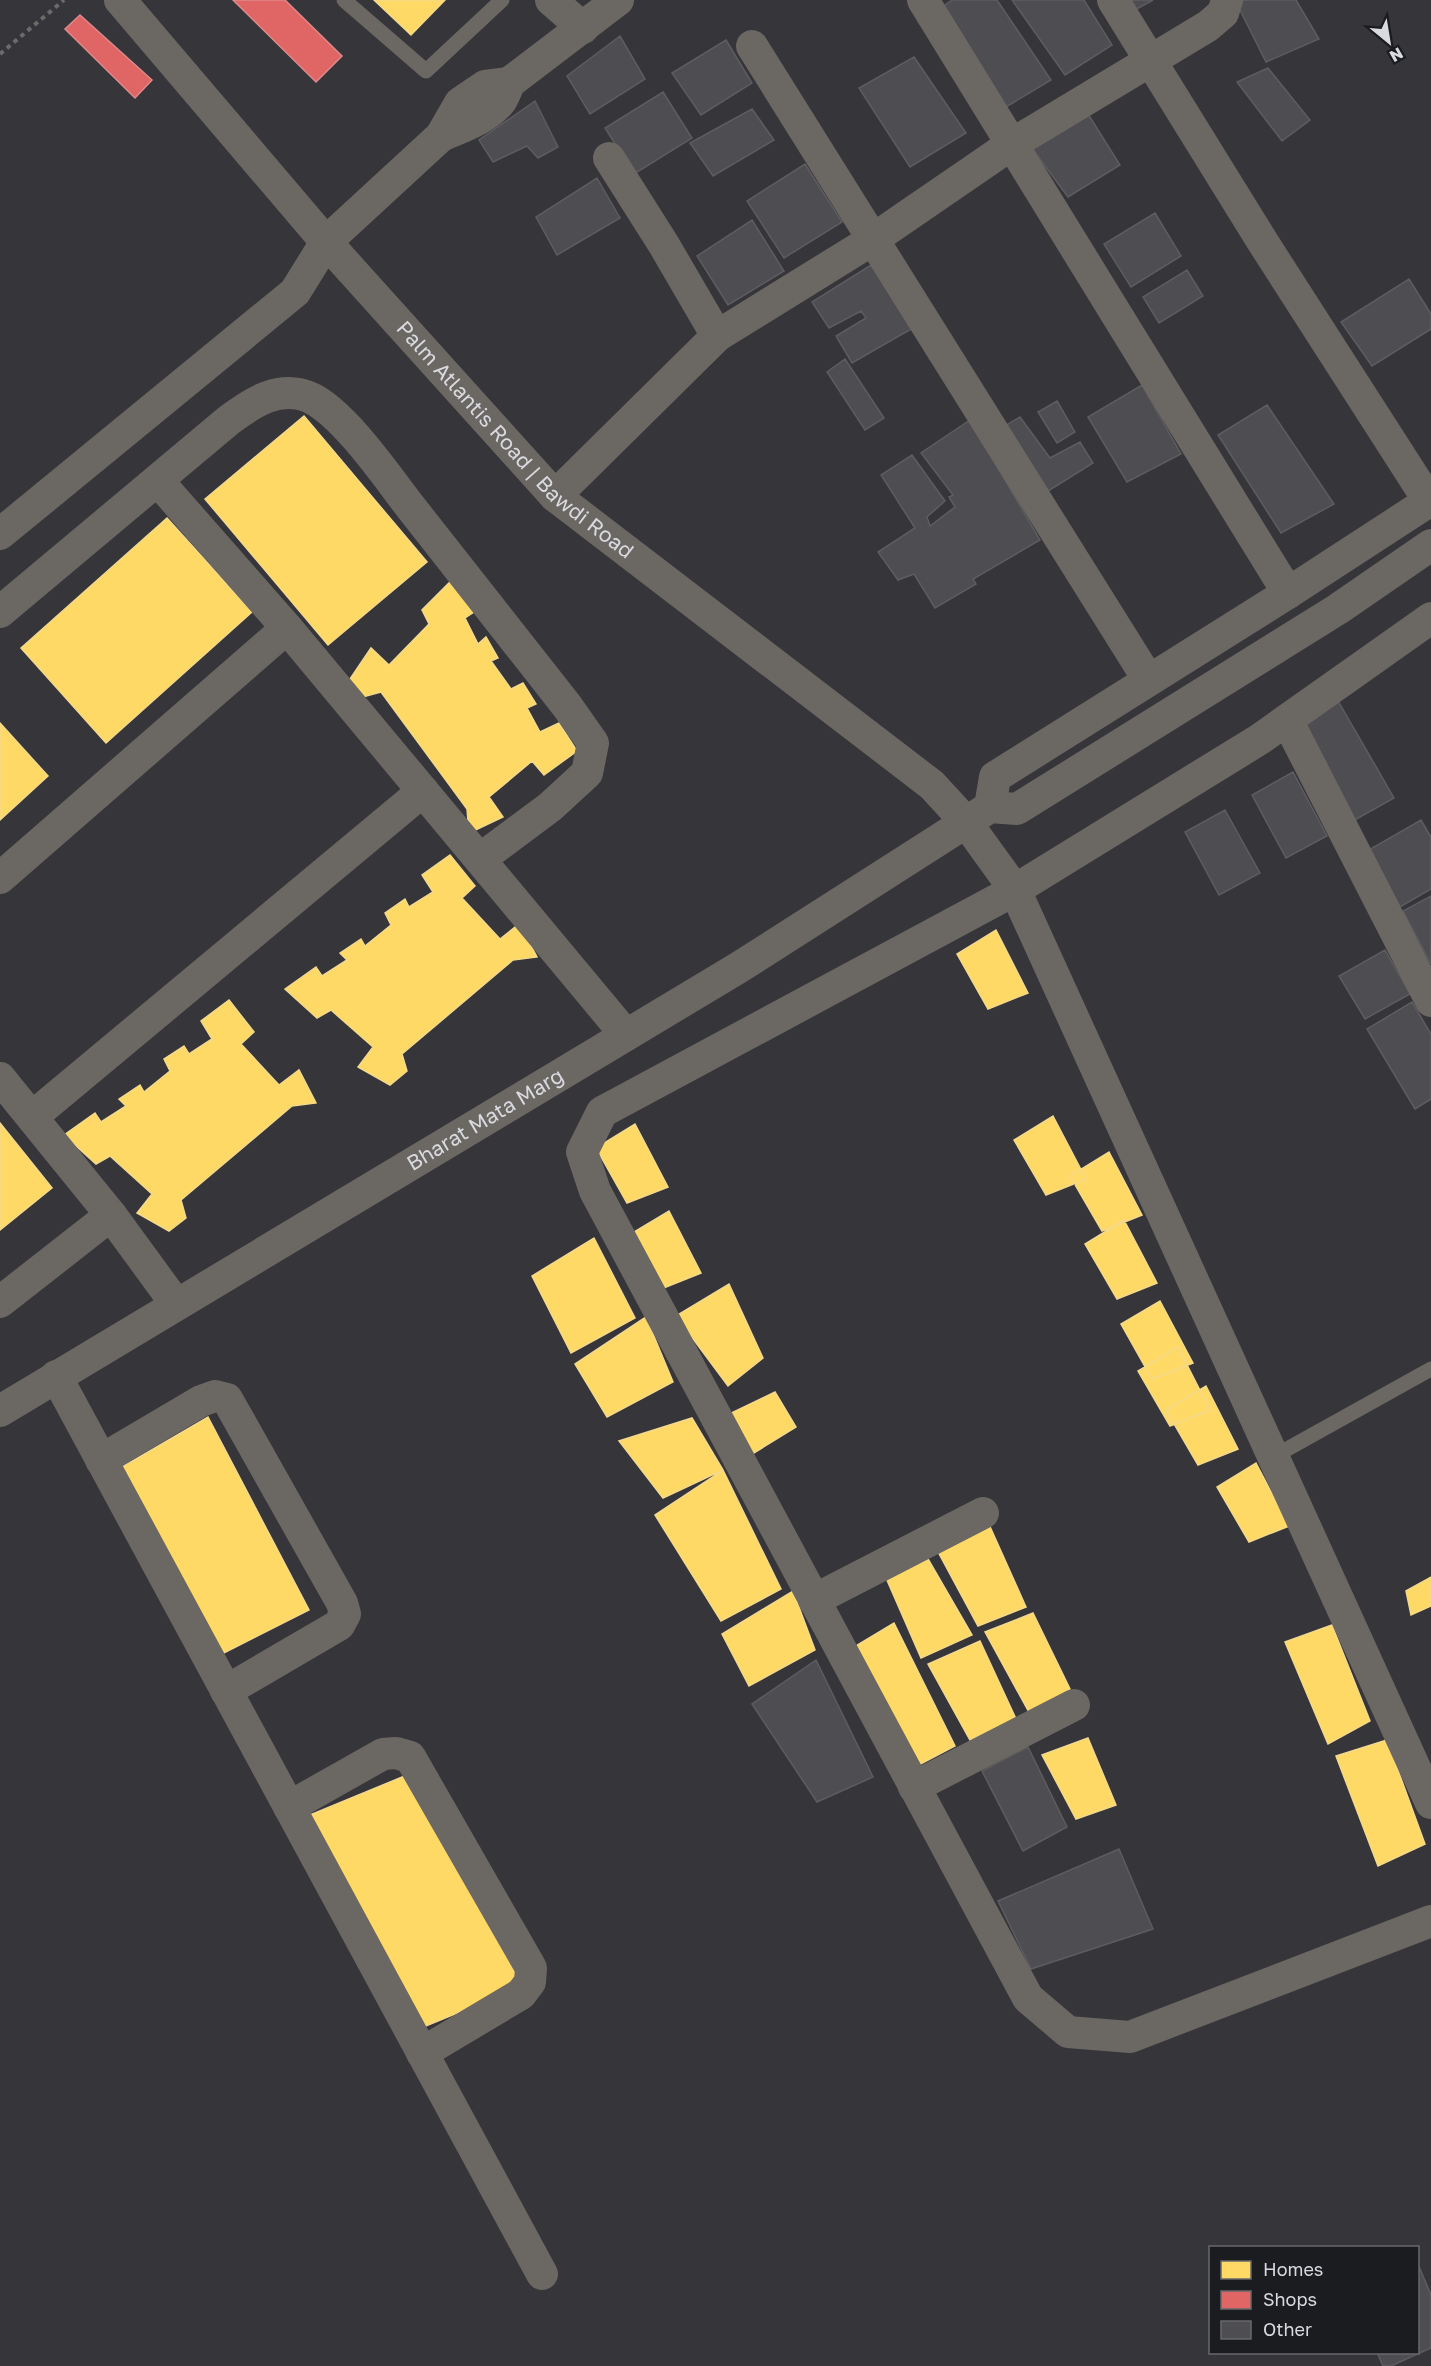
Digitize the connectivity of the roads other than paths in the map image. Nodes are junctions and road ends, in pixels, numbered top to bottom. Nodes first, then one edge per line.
1 (120, 0) edge
2 (344, 0) edge
3 (502, 0) edge
4 (551, 0) edge
5 (618, 0) edge
6 (923, 0) edge
7 (1113, 0) edge
8 (1227, 0) edge
9 (583, 28) junction
10 (752, 46) dead end
11 (1150, 62) junction
12 (1012, 144) junction
13 (609, 158) dead end
14 (872, 240) junction
15 (326, 242) junction
16 (717, 336) junction
17 (158, 481) junction
18 (555, 496) junction
19 (1430, 501) edge
20 (0, 534) edge
21 (1431, 545) edge
22 (1288, 593) junction
23 (0, 612) edge
24 (287, 628) junction
25 (1427, 630) edge
26 (1148, 679) junction
27 (1287, 720) junction
28 (423, 791) junction
29 (978, 815) junction
30 (480, 859) junction
31 (0, 878) edge
32 (1015, 890) junction
33 (1431, 1000) edge
34 (626, 1035) junction
35 (0, 1078) edge
36 (32, 1118) junction
37 (111, 1215) junction
38 (0, 1302) edge
39 (176, 1304) junction
40 (1431, 1369) edge
41 (56, 1376) junction
42 (0, 1411) edge
43 (1273, 1457) junction
44 (101, 1460) junction
45 (983, 1512) dead end
46 (814, 1600) junction
47 (226, 1691) junction
48 (1074, 1705) dead end
49 (914, 1787) junction
50 (1431, 1803) edge
51 (289, 1807) junction
52 (1431, 1921) edge
53 (422, 2053) junction
54 (542, 2274) dead end

1 - 15 street, Palm Atlantis Road | Bawdi Road
2 - 3 lane
4 - 9 street
5 - 9 street
6 - 12 street
7 - 11 street
8 - 11 street
9 - 15 street
10 - 14 street
11 - 12 street
11 - 19 street
12 - 14 street
12 - 22 street
13 - 16 street
14 - 16 street
14 - 26 street
15 - 18 street, Palm Atlantis Road | Bawdi Road
15 - 20 street
16 - 18 street
17 - 23 street
17 - 24 street
17 - 30 street
18 - 29 street, Palm Atlantis Road | Bawdi Road
19 - 22 street
21 - 29 street
22 - 26 street
24 - 28 street
24 - 31 street
25 - 27 street
26 - 29 street
27 - 32 street
27 - 33 street
28 - 30 street
28 - 36 street
29 - 32 street, Palm Atlantis Road | Bawdi Road
29 - 34 street, Bharat Mata Marg
30 - 34 street
32 - 43 street, Palm Atlantis Road | Bawdi Road
32 - 46 street
34 - 39 street, Bharat Mata Marg
35 - 36 street
36 - 37 street
37 - 38 street
37 - 39 street
39 - 41 street, Bharat Mata Marg
40 - 43 lane
41 - 42 street, Bharat Mata Marg
41 - 44 street
43 - 50 street, Palm Atlantis Road | Bawdi Road
44 - 47 street
44 - 47 street
45 - 46 street
46 - 49 street
47 - 51 street
48 - 49 street
49 - 52 street
51 - 53 street
51 - 53 street
53 - 54 street

